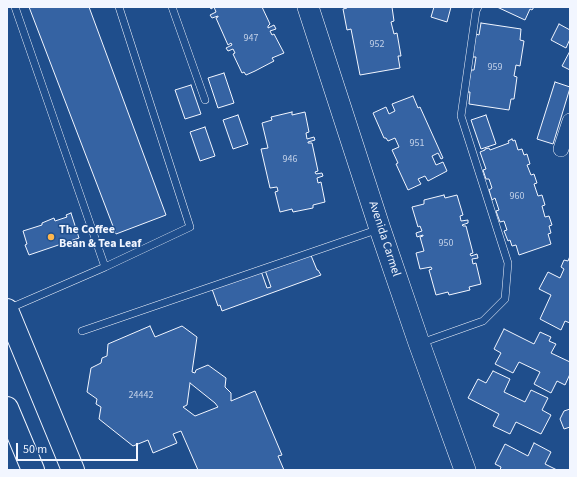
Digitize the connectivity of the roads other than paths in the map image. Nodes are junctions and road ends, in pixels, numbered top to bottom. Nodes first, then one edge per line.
1 (14, 7) edge
2 (119, 7) edge
3 (172, 7) edge
4 (308, 7) edge
5 (478, 7) edge
6 (205, 100) dead end
7 (570, 121) edge
8 (562, 149) dead end
9 (380, 229) junction
10 (105, 267) junction
11 (7, 310) edge
12 (82, 331) dead end
13 (419, 343) junction
14 (7, 408) edge
15 (33, 470) edge
16 (73, 470) edge
17 (465, 470) edge

1 - 10 lane
2 - 10 lane
3 - 6 lane
4 - 9 street, Avenida Carmel
5 - 13 lane
7 - 8 street
9 - 12 lane
9 - 13 street, Avenida Carmel
10 - 11 lane
11 - 16 main road
13 - 17 street, Avenida Carmel
14 - 15 main road

